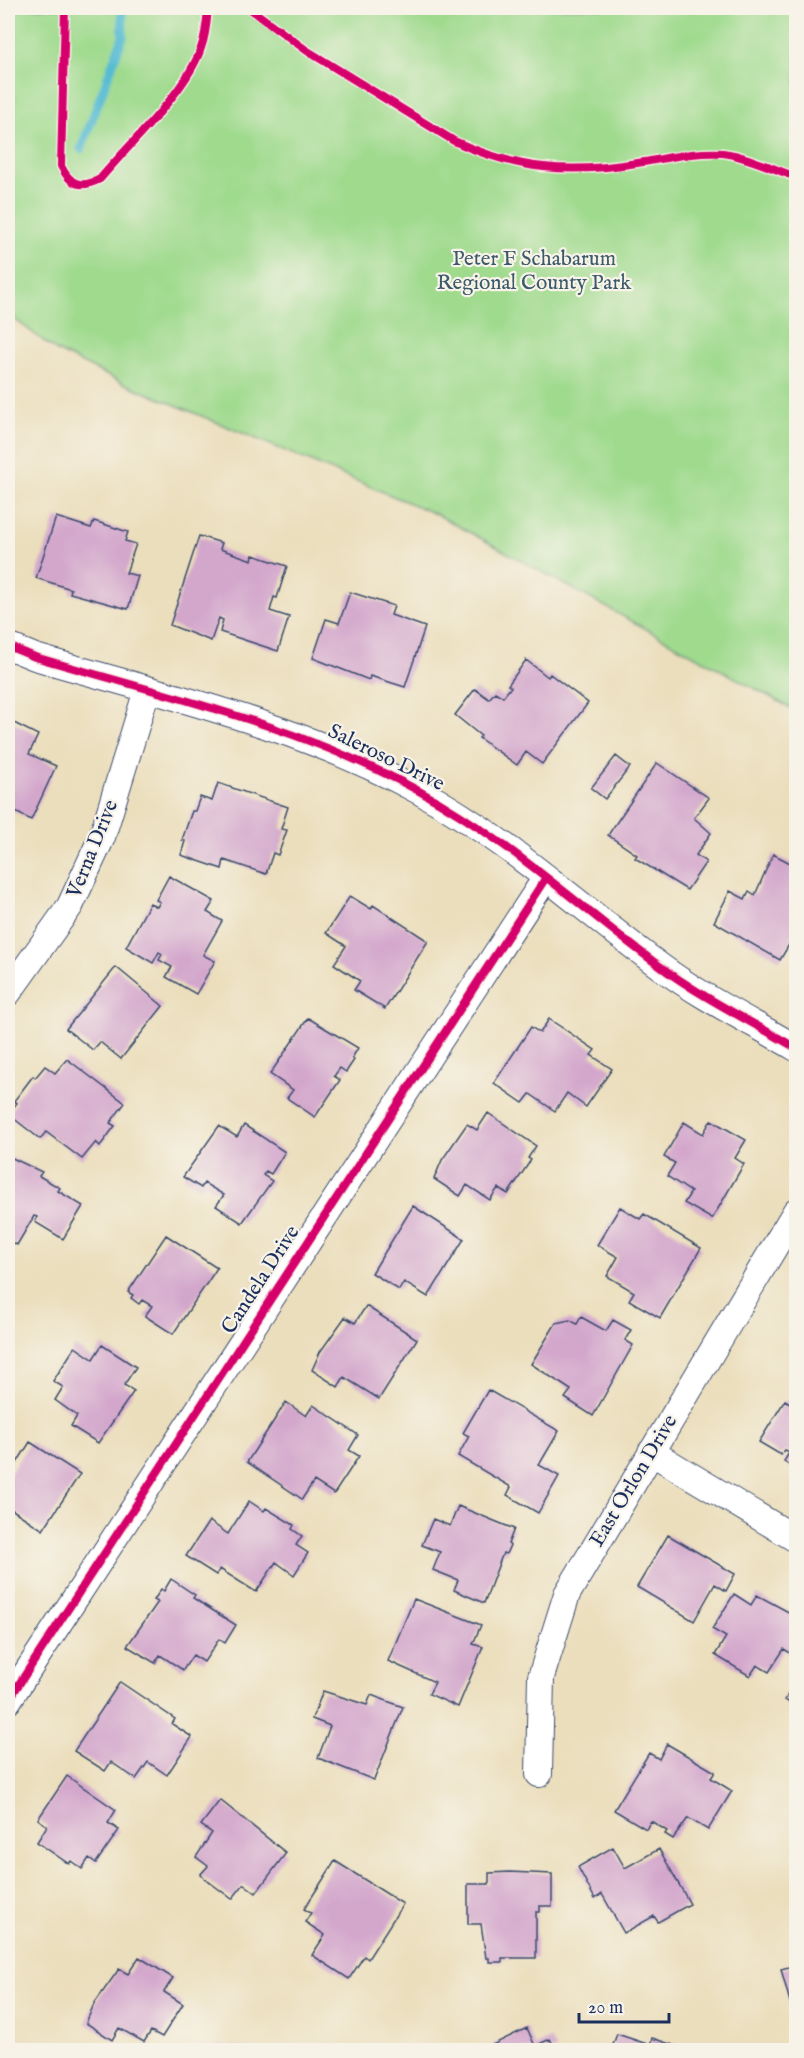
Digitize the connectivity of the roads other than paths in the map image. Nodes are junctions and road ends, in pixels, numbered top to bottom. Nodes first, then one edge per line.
1 (8, 646) edge
2 (147, 690) junction
3 (545, 879) junction
4 (8, 993) edge
5 (796, 1048) edge
6 (796, 1211) edge
7 (651, 1452) junction
8 (796, 1539) edge
9 (8, 1701) edge
10 (539, 1774) dead end

1 - 2 street, Saleroso Drive
2 - 3 street, Saleroso Drive
2 - 4 street, Verna Drive
3 - 5 street, Saleroso Drive
3 - 9 street, Candela Drive
6 - 7 street, East Orlon Drive
7 - 8 street
7 - 10 street, East Orlon Drive

